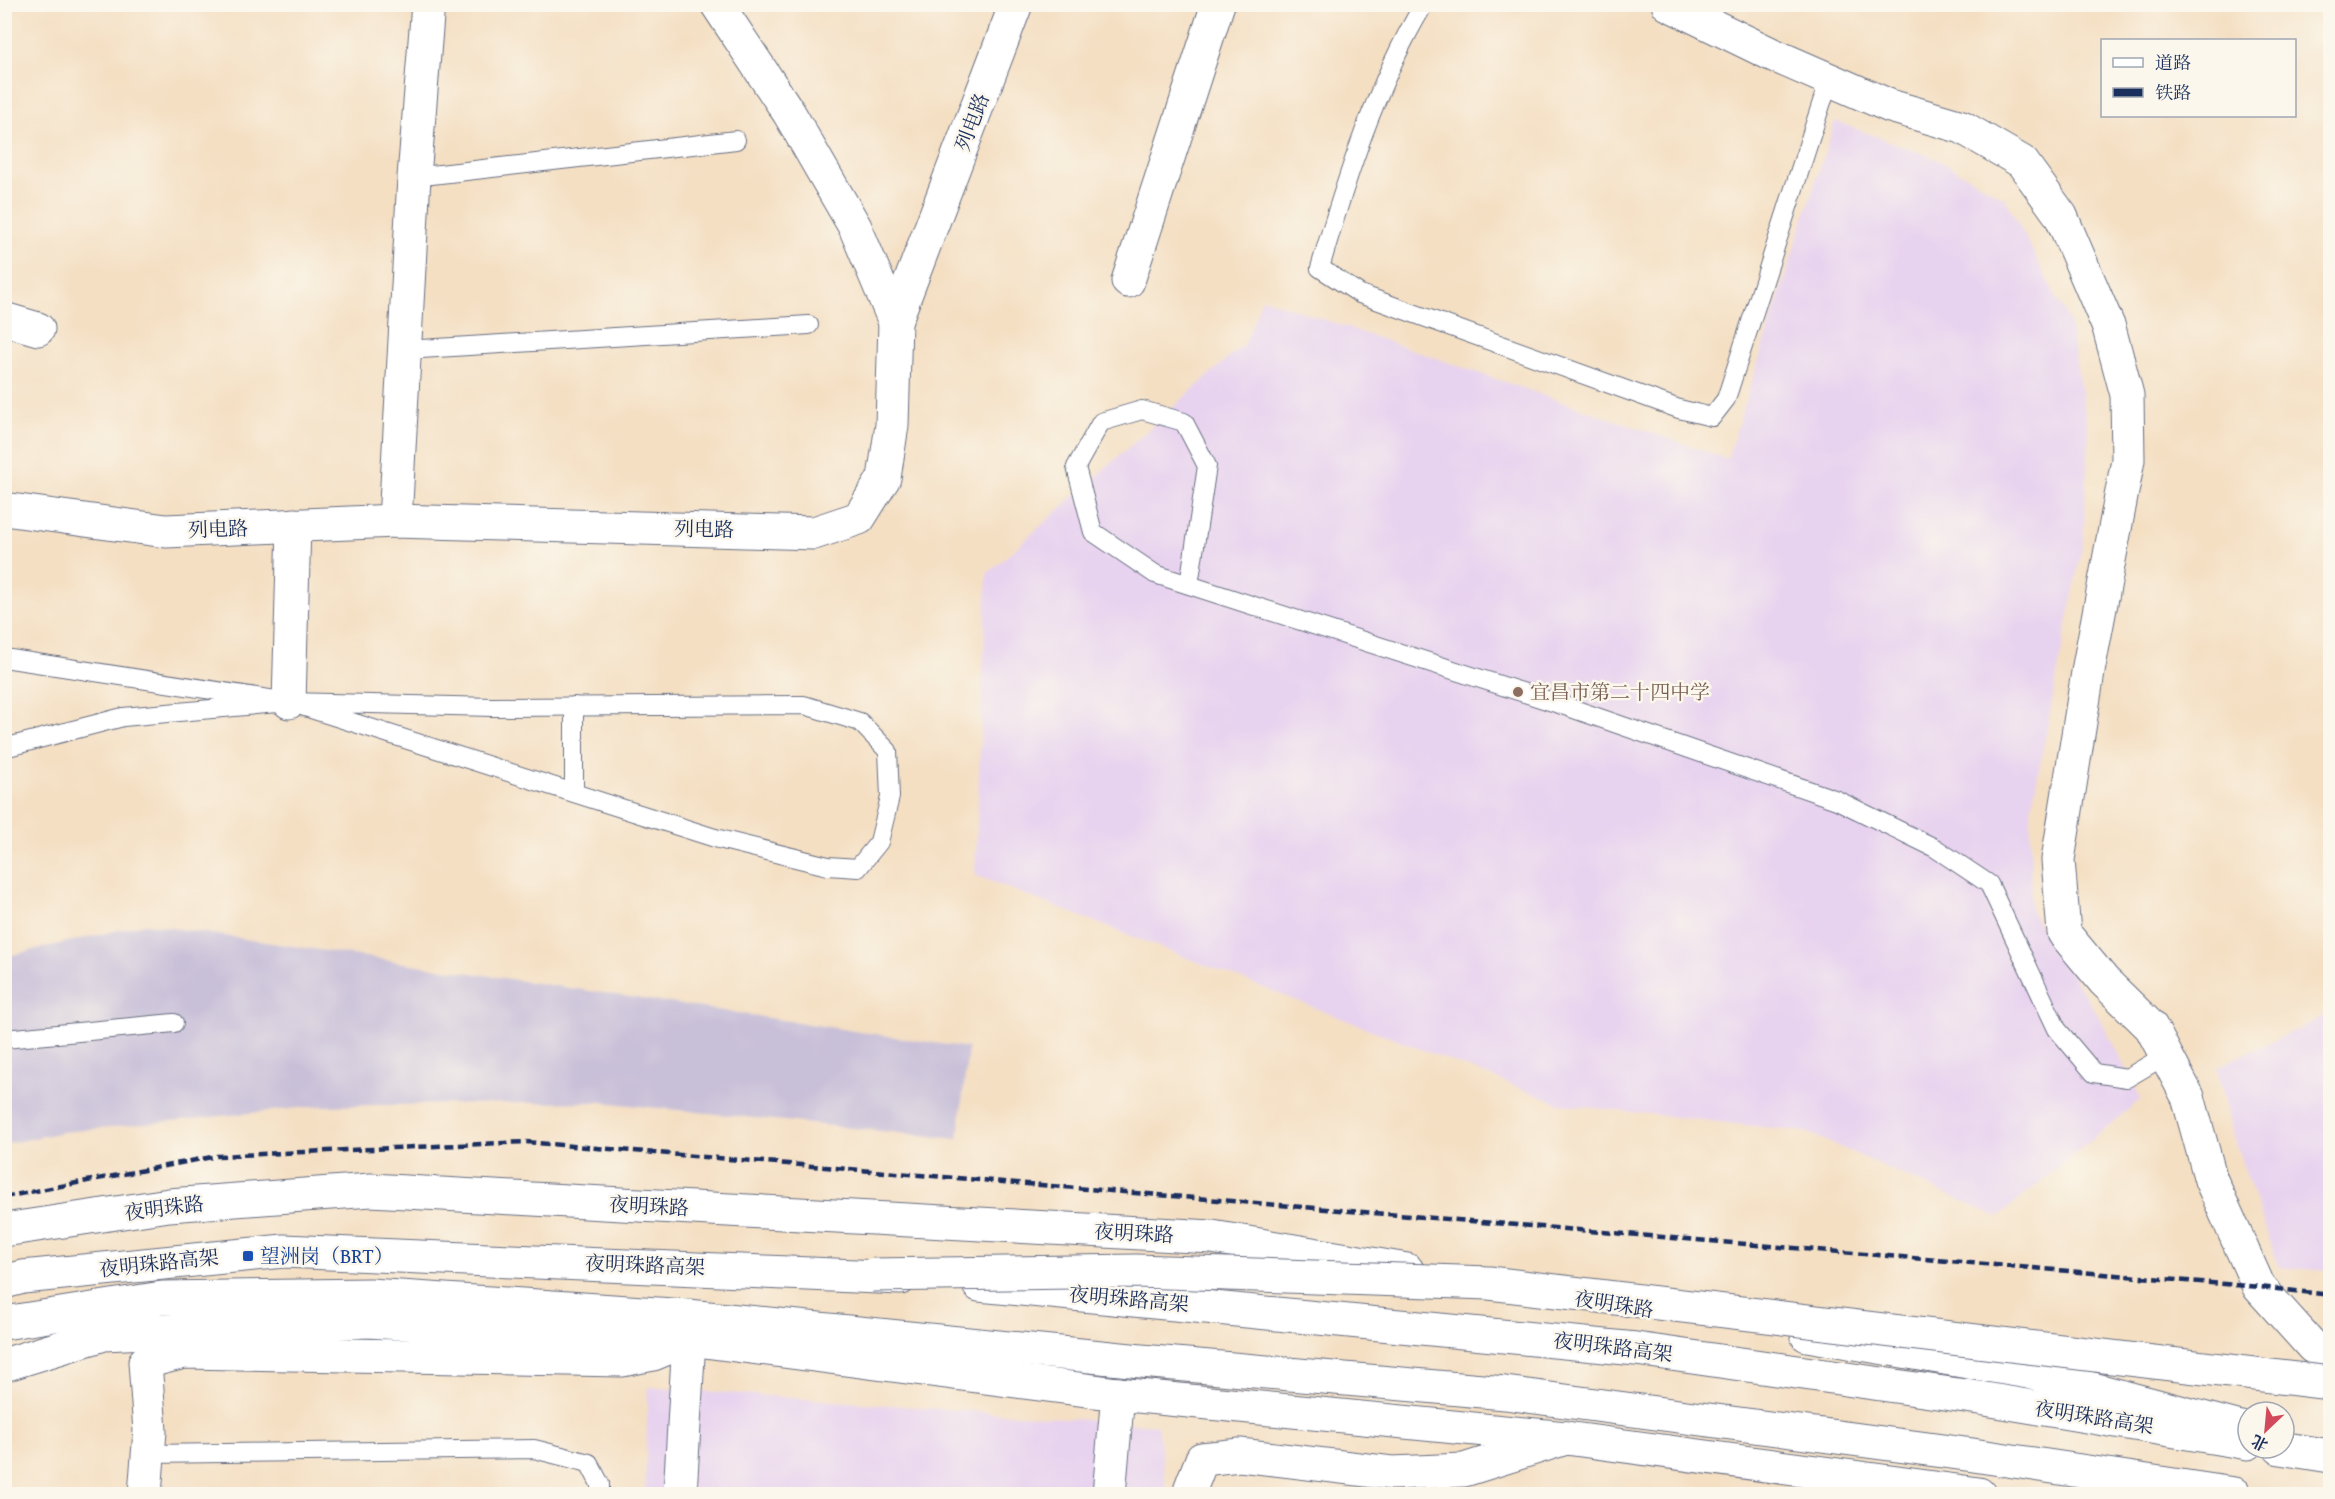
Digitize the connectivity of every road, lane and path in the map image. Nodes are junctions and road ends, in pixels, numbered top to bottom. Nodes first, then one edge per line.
1 (428, 4) edge
2 (717, 4) edge
3 (1016, 4) edge
4 (1218, 4) edge
5 (1424, 4) edge
6 (1668, 4) edge
7 (1829, 80) junction
8 (736, 140) dead end
9 (414, 177) junction
10 (1128, 281) dead end
11 (4, 319) edge
12 (895, 322) junction
13 (809, 325) dead end
14 (38, 328) dead end
15 (405, 350) junction
16 (4, 509) edge
17 (395, 521) junction
18 (294, 525) junction
19 (1189, 585) junction
20 (4, 658) edge
21 (289, 702) junction
22 (574, 706) junction
23 (4, 748) edge
24 (574, 792) junction
25 (174, 1023) dead end
26 (4, 1039) edge
27 (2166, 1055) junction
28 (4, 1230) edge
29 (872, 1275) junction
30 (4, 1282) edge
31 (4, 1323) edge
32 (689, 1339) junction
33 (2331, 1358) edge
34 (4, 1365) edge
35 (2331, 1383) edge
36 (1118, 1394) junction
37 (2236, 1427) edge
38 (1566, 1438) junction
39 (2236, 1441) edge
40 (2296, 1444) edge
41 (2296, 1450) edge
42 (148, 1454) junction
43 (2331, 1454) edge
44 (1968, 1493) edge
45 (145, 1494) edge
46 (600, 1494) edge
47 (680, 1494) edge
48 (1109, 1494) edge
49 (1192, 1494) edge
50 (2234, 1494) edge

1 - 9 main road
2 - 12 main road
3 - 12 main road, 列电路
4 - 10 main road
5 - 7 lane
6 - 7 main road
7 - 27 main road
8 - 9 lane
9 - 15 main road
11 - 14 main road
12 - 17 main road, 列电路
13 - 15 lane
15 - 17 main road
16 - 18 main road, 列电路
17 - 18 main road, 列电路
18 - 21 main road
19 - 19 lane
19 - 27 lane
20 - 21 lane
21 - 22 lane
21 - 23 lane
21 - 24 lane
22 - 24 lane
22 - 24 lane
25 - 26 lane
27 - 33 main road
28 - 37 main road, 夜明珠路
29 - 30 main road, 夜明珠路高架
29 - 35 main road, bridge
29 - 39 main road, 夜明珠路高架, bridge
31 - 50 main road, 夜明珠路高架
32 - 34 main road
32 - 36 main road
32 - 42 main road
32 - 47 main road
36 - 38 main road
36 - 48 main road
38 - 44 main road
38 - 49 main road
40 - 43 main road
41 - 43 main road
42 - 45 main road
42 - 46 lane

